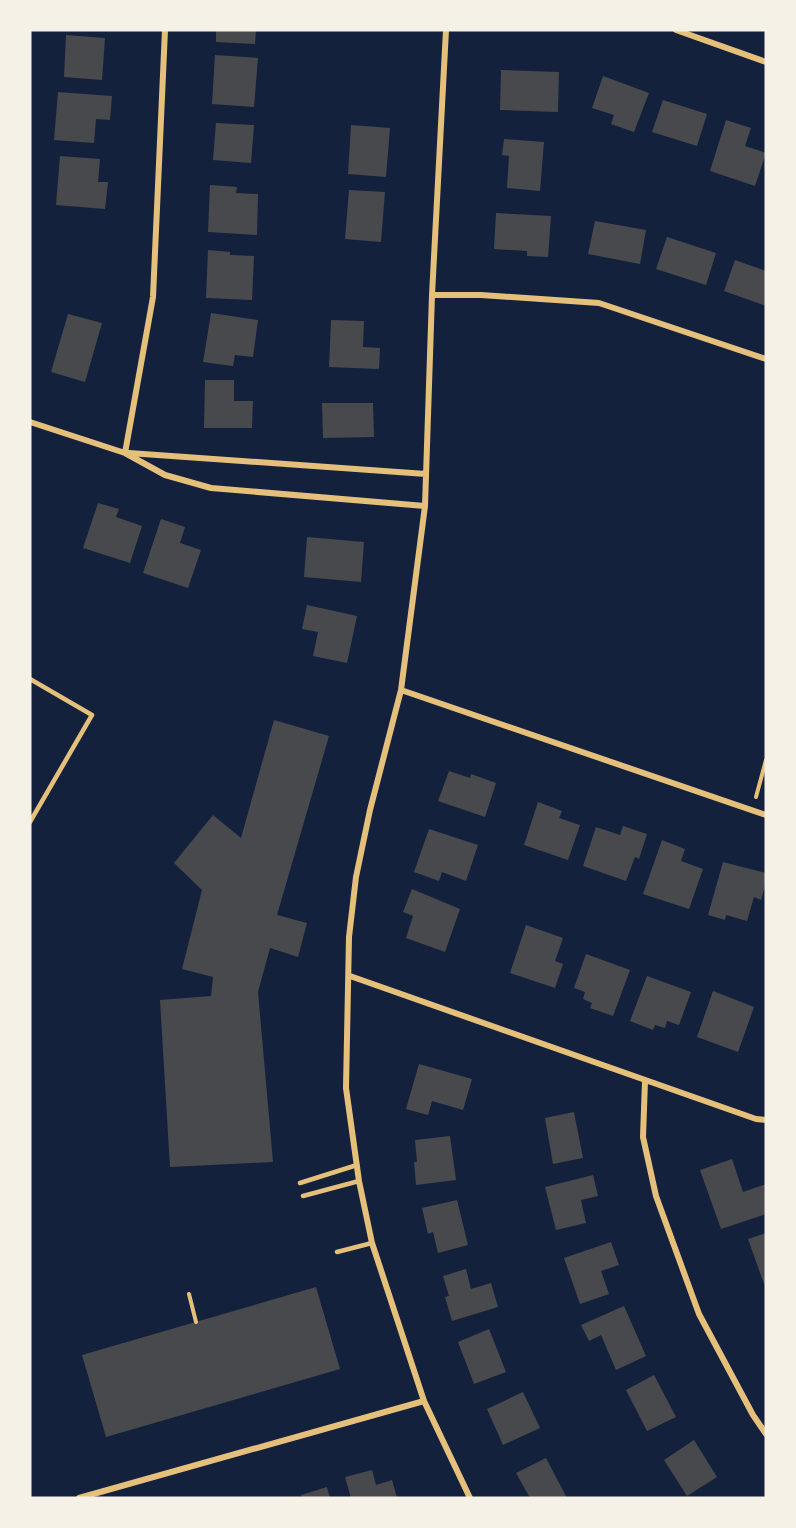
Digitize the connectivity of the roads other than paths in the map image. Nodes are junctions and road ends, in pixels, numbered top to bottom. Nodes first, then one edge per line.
1 (165, 30) edge
2 (446, 30) edge
3 (675, 30) edge
4 (766, 62) edge
5 (432, 295) junction
6 (766, 359) edge
7 (30, 422) edge
8 (125, 453) junction
9 (426, 474) junction
10 (425, 506) junction
11 (30, 679) edge
12 (400, 690) junction
13 (766, 815) edge
14 (30, 822) edge
15 (350, 976) junction
16 (645, 1081) junction
17 (766, 1120) edge
18 (357, 1165) junction
19 (359, 1181) junction
20 (300, 1184) dead end
21 (303, 1196) dead end
22 (372, 1243) junction
23 (337, 1252) dead end
24 (424, 1401) junction
25 (766, 1434) edge
26 (80, 1498) edge
27 (470, 1498) edge

1 - 8 street
2 - 5 street
3 - 4 street
5 - 6 street
5 - 9 street
7 - 8 street
8 - 9 street
8 - 10 street
9 - 10 street
10 - 12 street
11 - 14 lane
12 - 13 street
12 - 15 street
15 - 16 street
15 - 18 street
16 - 17 street
16 - 25 street
18 - 19 street
18 - 20 lane
19 - 21 lane
19 - 22 street
22 - 23 lane
22 - 24 street
24 - 26 street
24 - 27 street

